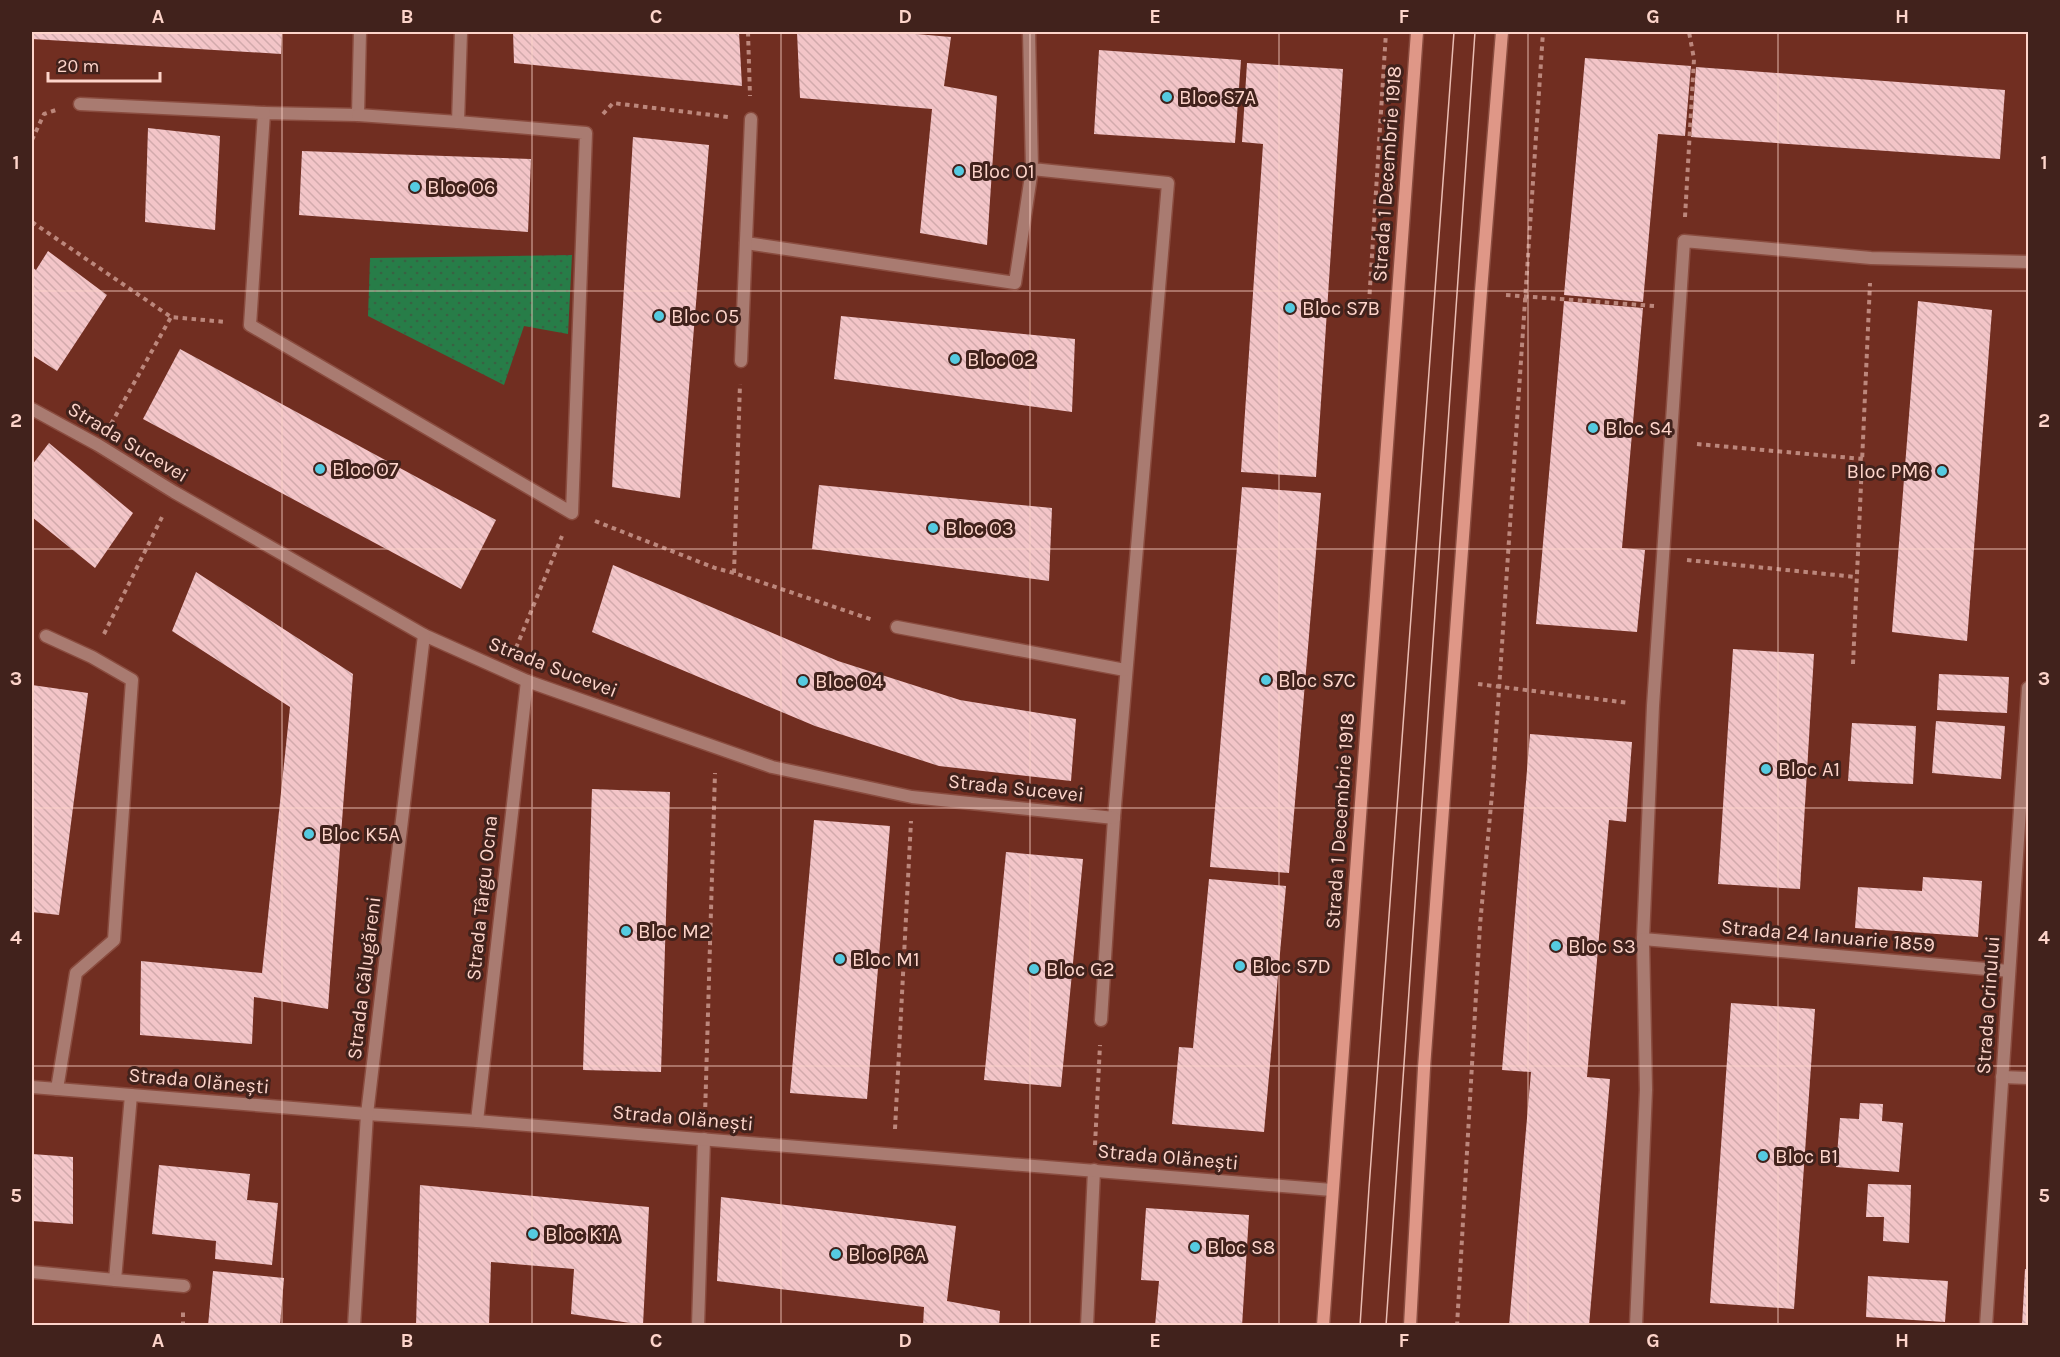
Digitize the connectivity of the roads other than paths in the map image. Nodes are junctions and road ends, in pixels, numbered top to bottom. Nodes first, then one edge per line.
1 (360, 32) edge
2 (461, 32) edge
3 (1029, 32) edge
4 (1417, 32) edge
5 (1502, 32) edge
6 (80, 104) road end
7 (264, 113) junction
8 (358, 115) junction
9 (751, 119) road end
10 (458, 122) junction
11 (1032, 169) junction
12 (746, 243) junction
13 (2028, 261) edge
14 (741, 361) road end
15 (32, 409) edge
16 (897, 627) road end
17 (424, 635) junction
18 (46, 636) dead end
19 (1125, 670) junction
20 (527, 681) junction
21 (2028, 688) edge
22 (1113, 818) junction
23 (1643, 939) junction
24 (2009, 971) junction
25 (1101, 1020) road end
26 (2002, 1077) junction
27 (2028, 1078) edge
28 (32, 1087) edge
29 (57, 1089) junction
30 (131, 1095) junction
31 (367, 1114) junction
32 (477, 1120) junction
33 (704, 1139) junction
34 (1094, 1170) junction
35 (1332, 1190) junction
36 (32, 1272) edge
37 (115, 1280) junction
38 (184, 1286) dead end
39 (354, 1326) edge
40 (698, 1326) edge
41 (1087, 1326) edge
42 (1323, 1326) edge
43 (1410, 1326) edge
44 (1636, 1326) edge
45 (1986, 1326) edge

1 - 8 street
2 - 10 street
3 - 11 street
4 - 35 main road, Strada 1 Decembrie 1918
5 - 43 main road
6 - 7 street
7 - 8 street
7 - 10 street
8 - 10 street
9 - 12 street
11 - 12 street
11 - 19 street
12 - 14 street
13 - 23 street
15 - 17 street, Strada Sucevei
16 - 19 street
17 - 20 street, Strada Sucevei
17 - 31 street, Strada Călugăreni
18 - 29 street
19 - 22 street
20 - 22 street, Strada Sucevei
20 - 32 street, Strada Târgu Ocna
21 - 24 street, Strada Crinului
22 - 25 street
23 - 24 street, Strada 24 Ianuarie 1859
23 - 44 street
24 - 26 street, Strada Crinului
26 - 27 street
26 - 45 street, Strada Crinului
28 - 29 street, Strada Olănești
29 - 30 street, Strada Olănești
30 - 31 street, Strada Olănești
30 - 37 street
31 - 32 street, Strada Olănești
31 - 39 street, Strada Călugăreni
32 - 33 street, Strada Olănești
33 - 34 street, Strada Olănești
33 - 40 street
34 - 35 street, Strada Olănești
34 - 41 street
35 - 42 main road, Strada 1 Decembrie 1918
36 - 37 street
37 - 38 street

